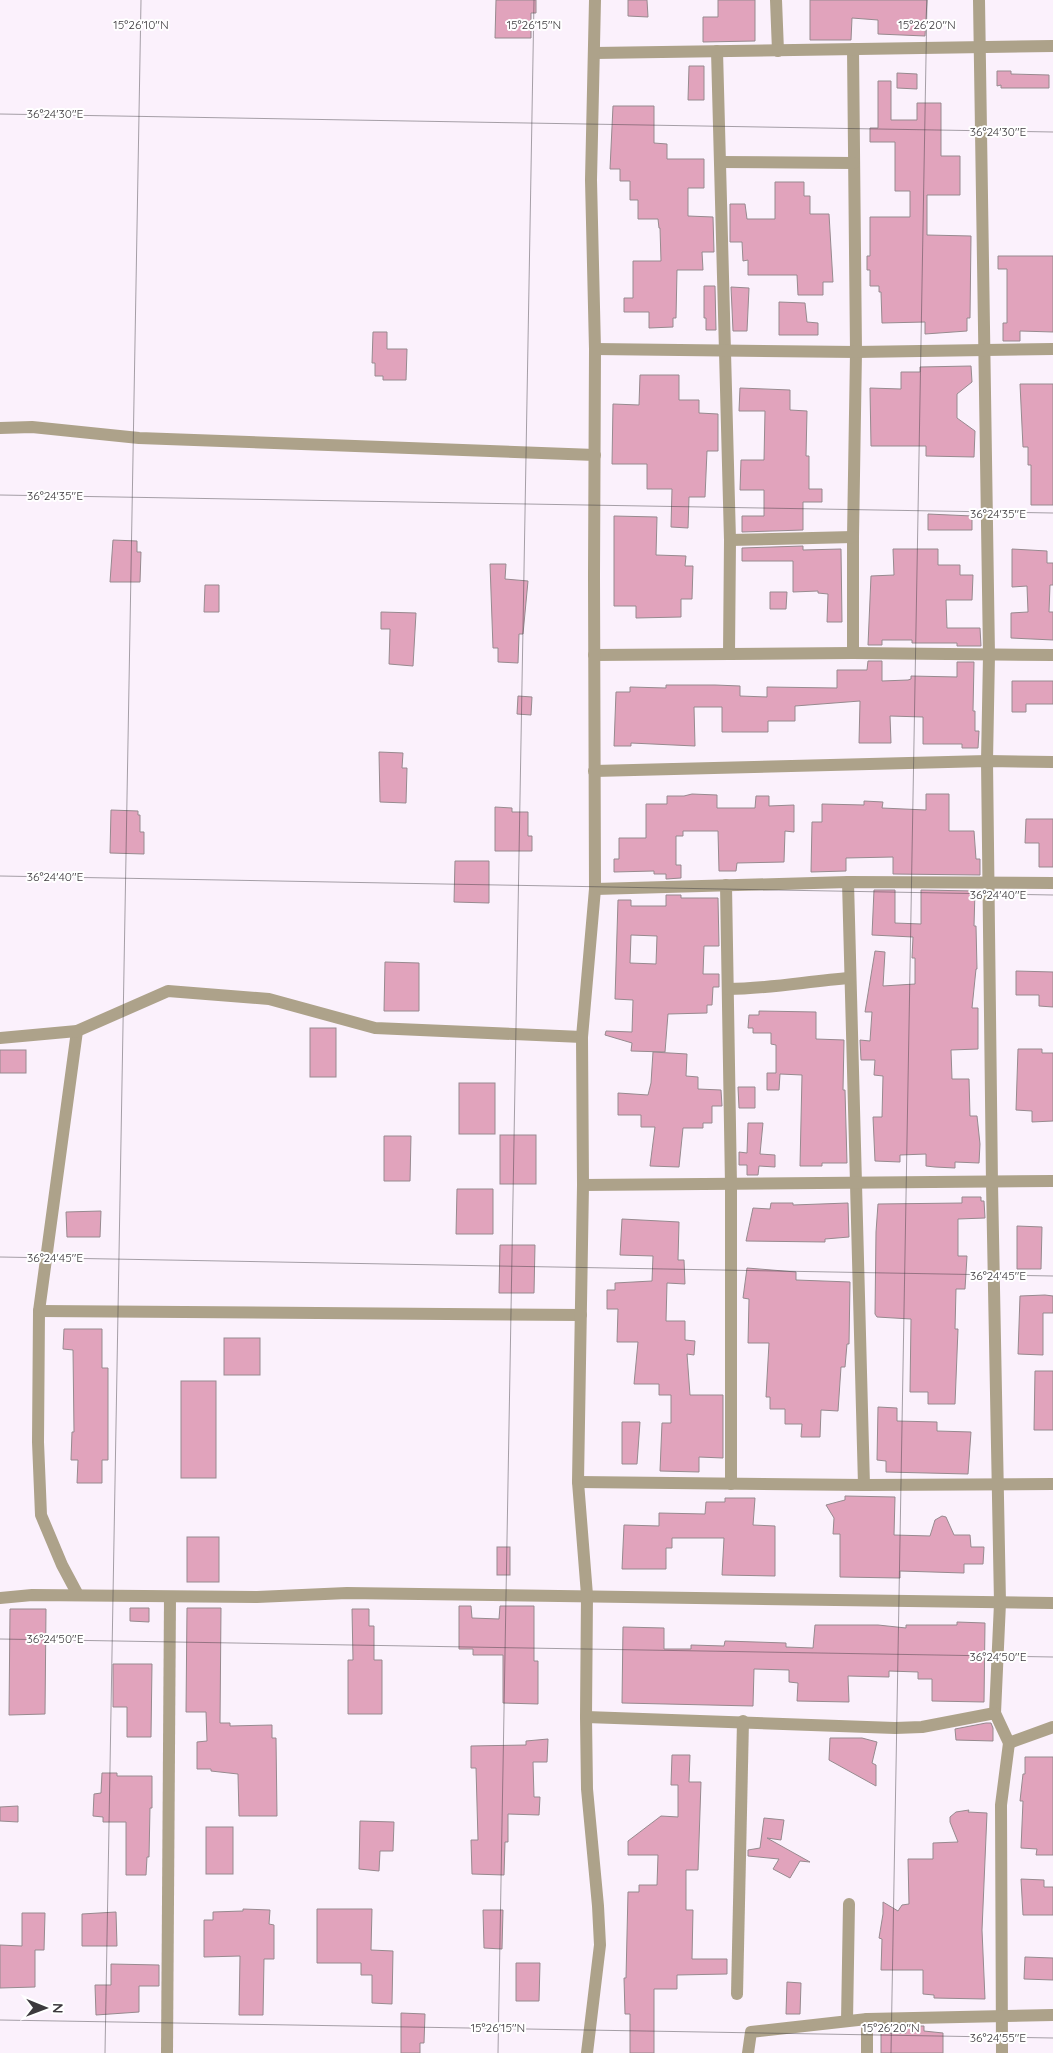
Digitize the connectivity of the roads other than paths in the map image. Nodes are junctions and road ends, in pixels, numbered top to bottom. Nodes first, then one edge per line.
1 (595, 0) edge
2 (776, 0) edge
3 (979, 0) edge
4 (979, 46) junction
5 (1053, 46) edge
6 (853, 50) junction
7 (717, 51) junction
8 (778, 51) junction
9 (594, 53) junction
10 (720, 162) junction
11 (854, 163) junction
12 (595, 349) junction
13 (1053, 349) edge
14 (724, 351) junction
15 (984, 351) junction
16 (856, 352) junction
17 (0, 428) edge
18 (595, 455) junction
19 (853, 537) junction
20 (730, 540) junction
21 (854, 653) junction
22 (729, 654) junction
23 (594, 655) junction
24 (1053, 655) edge
25 (989, 656) junction
26 (987, 760) junction
27 (1053, 762) edge
28 (594, 771) junction
29 (848, 882) junction
30 (1053, 882) edge
31 (990, 883) junction
32 (726, 885) junction
33 (595, 889) junction
34 (850, 978) junction
35 (728, 989) junction
36 (76, 1031) junction
37 (582, 1037) junction
38 (0, 1038) edge
39 (1053, 1180) edge
40 (992, 1182) junction
41 (855, 1184) junction
42 (583, 1185) junction
43 (731, 1185) junction
44 (39, 1311) junction
45 (581, 1315) junction
46 (578, 1482) junction
47 (731, 1484) junction
48 (998, 1484) junction
49 (1053, 1484) edge
50 (864, 1485) junction
51 (78, 1595) junction
52 (587, 1595) junction
53 (170, 1597) junction
54 (0, 1598) edge
55 (1000, 1603) junction
56 (1053, 1603) edge
57 (994, 1713) junction
58 (586, 1717) junction
59 (743, 1721) junction
60 (1053, 1727) edge
61 (1009, 1743) junction
62 (849, 1904) dead end
63 (738, 1994) dead end
64 (1053, 2015) edge
65 (1002, 2017) junction
66 (867, 2019) junction
67 (847, 2021) junction
68 (168, 2053) edge
69 (587, 2053) edge
70 (748, 2053) edge
71 (866, 2053) edge
72 (1002, 2053) edge

1 - 9 street
2 - 8 street
3 - 4 street
4 - 5 street
4 - 6 street
4 - 15 street
6 - 8 street
6 - 11 street
7 - 8 street
7 - 9 street
7 - 10 street
9 - 12 street
10 - 11 street
10 - 14 street
11 - 16 street
12 - 14 street
12 - 18 street
13 - 15 street
14 - 16 street
14 - 20 street
15 - 16 street
15 - 25 street
16 - 19 street
17 - 18 street
18 - 23 street
19 - 20 street
19 - 21 street
20 - 22 street
21 - 22 street
21 - 25 street
22 - 23 street
23 - 28 street
24 - 25 street
25 - 26 street
26 - 27 street
26 - 28 street
26 - 31 street
28 - 33 street
29 - 31 street
29 - 32 street
29 - 34 street
30 - 31 street
31 - 40 street
32 - 33 street
32 - 35 street
33 - 37 street
34 - 35 street
34 - 41 street
35 - 43 street
36 - 37 street
36 - 38 street
36 - 44 street
37 - 42 street
39 - 40 street
40 - 41 street
40 - 48 street
41 - 43 street
41 - 50 street
42 - 43 street
42 - 45 street
43 - 47 street
44 - 45 street
44 - 51 street
45 - 46 street
46 - 47 street
46 - 52 street
47 - 50 street
48 - 49 street
48 - 50 street
48 - 55 street
51 - 53 street
51 - 54 street
52 - 53 street
52 - 55 street
52 - 58 street
53 - 68 street
55 - 56 street
55 - 57 street
57 - 59 street
57 - 61 street
58 - 59 street
58 - 69 street
59 - 63 street
60 - 61 street
61 - 65 street
62 - 67 street
64 - 65 street
65 - 66 street
65 - 72 street
66 - 67 street
66 - 71 street
67 - 70 street

